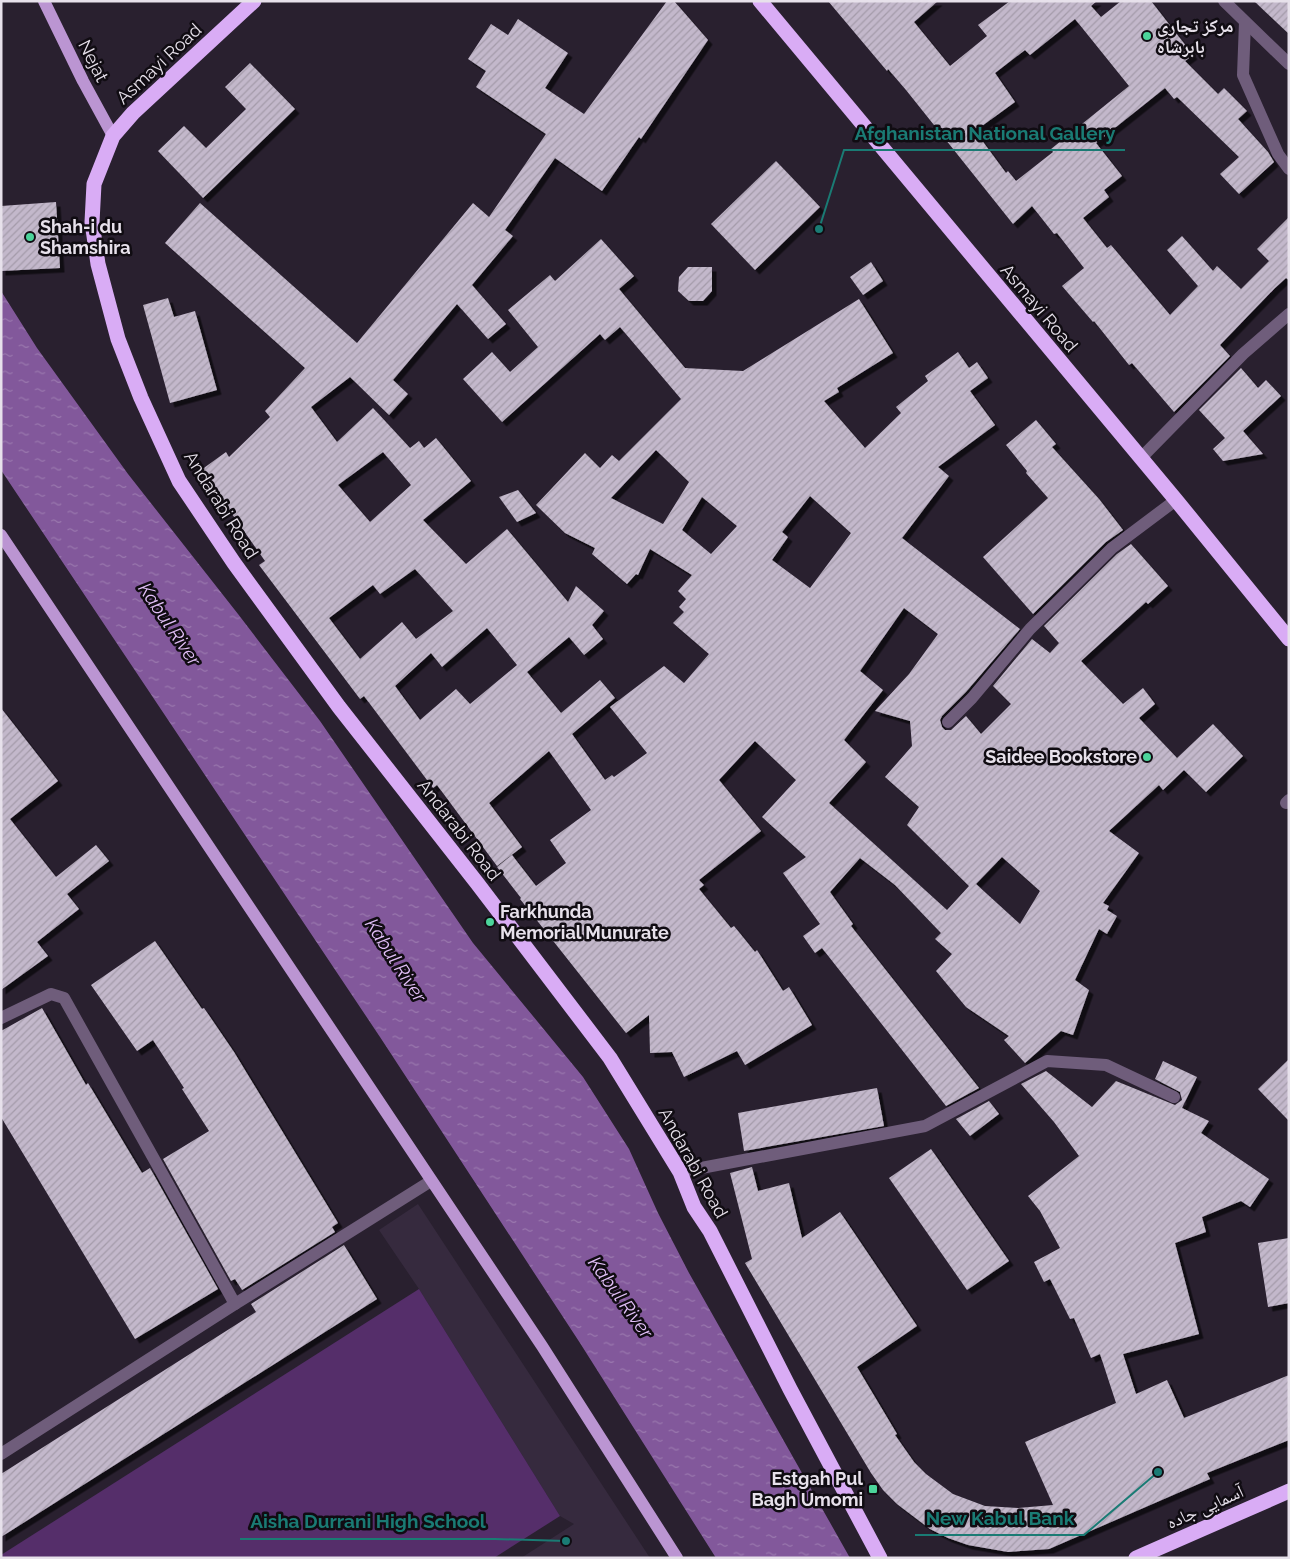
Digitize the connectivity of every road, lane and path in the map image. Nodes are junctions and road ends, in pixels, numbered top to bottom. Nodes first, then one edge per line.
1 (44, 1) edge
2 (254, 1) edge
3 (760, 1) edge
4 (1224, 1) edge
5 (1245, 22) junction
6 (1289, 64) edge
7 (113, 136) junction
8 (1289, 169) edge
9 (1289, 314) edge
10 (1141, 458) junction
11 (1176, 500) junction
12 (1, 535) edge
13 (1289, 639) edge
14 (948, 722) dead end
15 (1, 1018) edge
16 (1174, 1096) dead end
17 (680, 1172) junction
18 (431, 1181) junction
19 (235, 1304) junction
20 (1, 1454) edge
21 (1289, 1491) edge
22 (677, 1558) edge
23 (880, 1558) edge
24 (1136, 1558) edge

1 - 7 main road, Nejat
2 - 7 highway, Asmayi Road
3 - 10 highway, Asmayi Road
4 - 5 street
5 - 6 street
5 - 8 street
7 - 17 highway, Andarabi Road
9 - 10 street
10 - 11 highway, Asmayi Road
11 - 13 highway, Asmayi Road
11 - 14 street
12 - 18 main road
15 - 19 street
16 - 17 street
17 - 23 highway, Andarabi Road
18 - 19 street
18 - 22 main road
19 - 20 street
21 - 24 highway, آسمایی جاده

